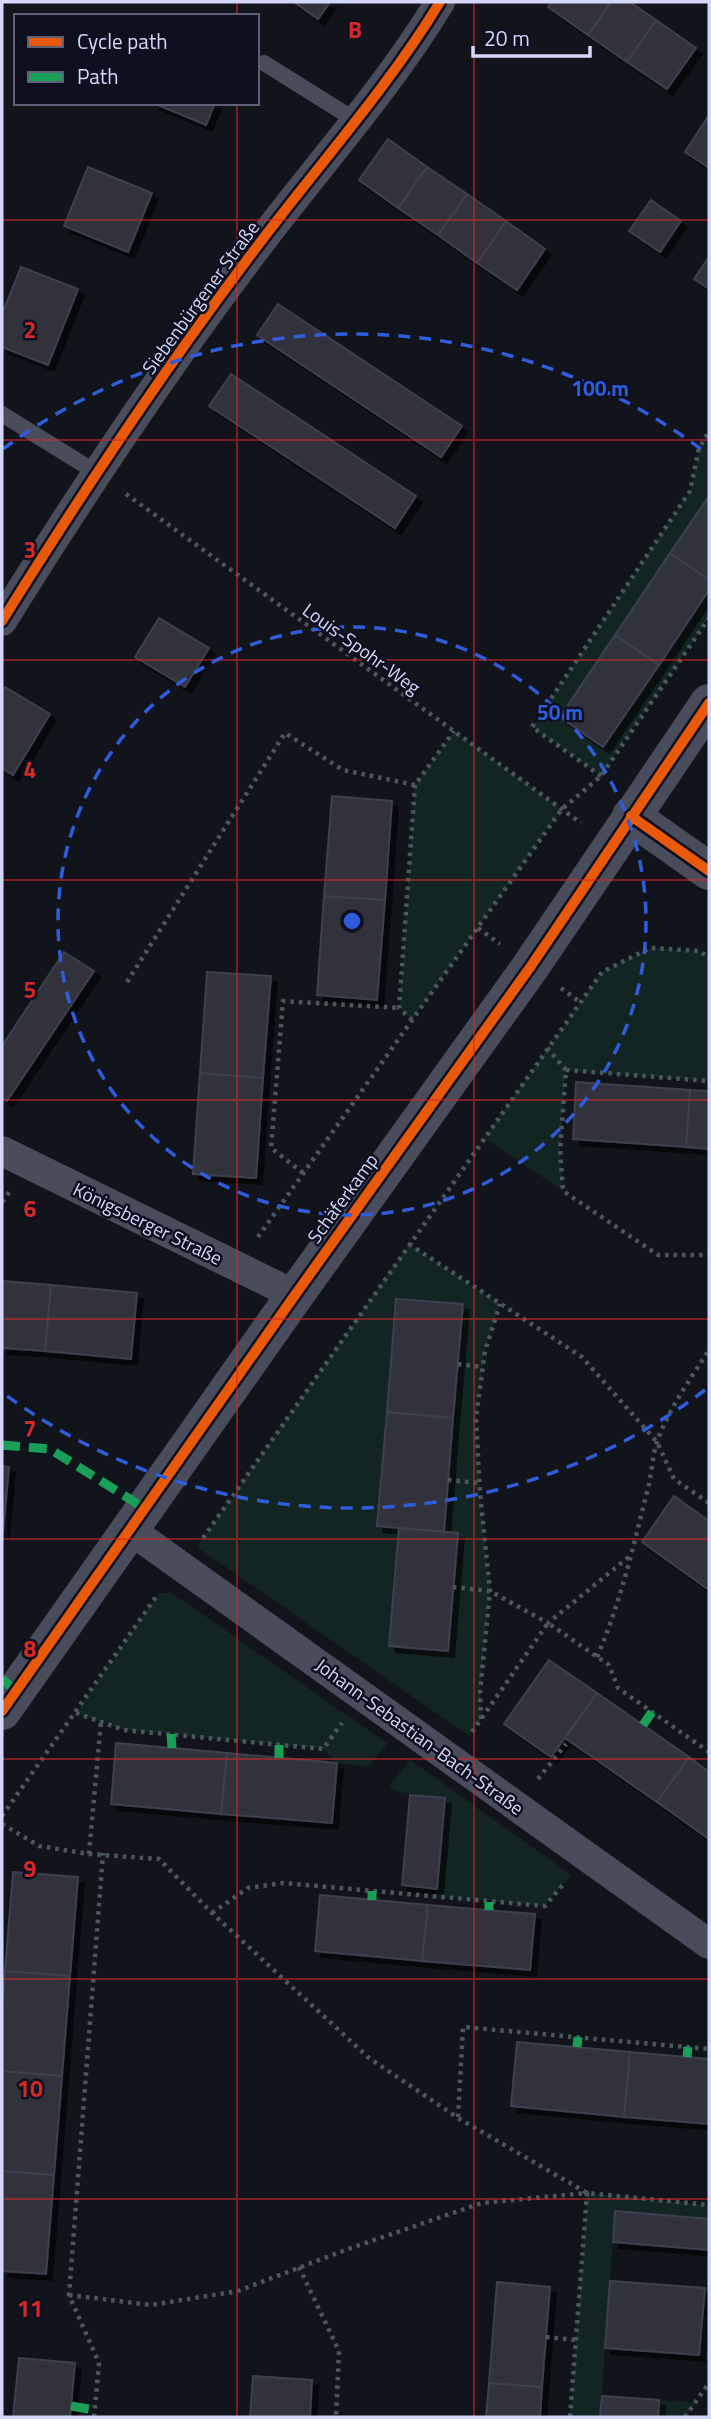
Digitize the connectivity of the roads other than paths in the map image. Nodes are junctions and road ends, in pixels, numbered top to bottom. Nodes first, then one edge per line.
1 (440, 2) edge
2 (264, 63) dead end
3 (355, 120) junction
4 (2, 414) edge
5 (97, 473) junction
6 (2, 621) edge
7 (709, 703) edge
8 (622, 830) junction
9 (709, 871) edge
10 (2, 1151) edge
11 (295, 1295) junction
12 (129, 1529) junction
13 (2, 1712) edge
14 (709, 1944) edge

1 - 3 street, Siebenbürgener Straße
2 - 3 lane
3 - 5 street, Siebenbürgener Straße
4 - 5 lane
5 - 6 street, Siebenbürgener Straße
7 - 8 street, Schäferkamp
8 - 9 street
8 - 11 street, Schäferkamp
10 - 11 street, Königsberger Straße
11 - 12 street, Schäferkamp
12 - 13 street, Schäferkamp
12 - 14 street, Johann-Sebastian-Bach-Straße

